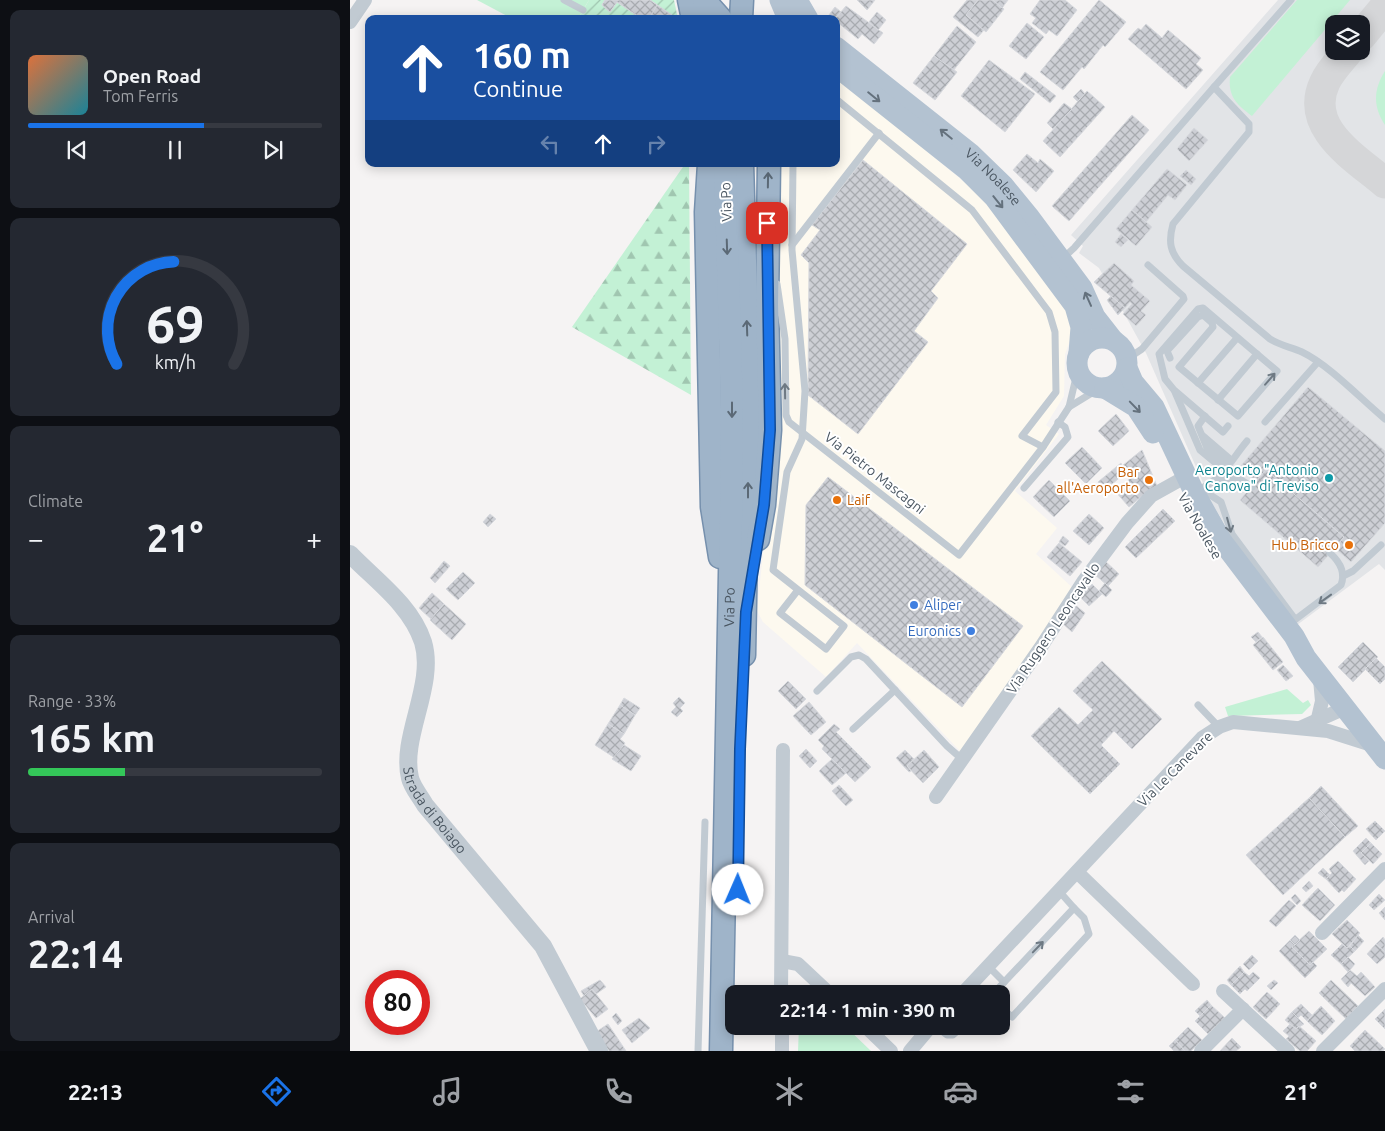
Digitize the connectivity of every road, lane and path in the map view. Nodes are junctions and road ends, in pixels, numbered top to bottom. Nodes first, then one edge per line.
1 (365, 0) edge
2 (564, 0) edge
3 (689, 0) edge
4 (704, 0) edge
5 (724, 0) edge
6 (742, 0) edge
7 (780, 0) edge
8 (797, 0) edge
9 (1291, 0) edge
10 (583, 10) dead end
11 (692, 15) edge
12 (719, 15) edge
13 (723, 15) edge
14 (741, 15) edge
15 (786, 15) edge
16 (806, 15) edge
17 (350, 22) edge
18 (840, 50) edge
19 (840, 69) edge
20 (1214, 87) junction
21 (840, 102) edge
22 (879, 133) junction
23 (709, 167) edge
24 (724, 167) edge
25 (742, 167) edge
26 (769, 167) edge
27 (793, 167) edge
28 (767, 242) junction
29 (792, 245) junction
30 (1061, 260) junction
31 (1148, 266) dead end
32 (1237, 338) junction
33 (1257, 354) junction
34 (1122, 355) junction
35 (1170, 358) dead end
36 (1078, 361) junction
37 (1318, 362) junction
38 (1198, 383) junction
39 (1103, 388) junction
40 (1174, 390) junction
41 (1218, 400) junction
42 (1069, 407) junction
43 (1205, 416) junction
44 (1385, 419) edge
45 (1058, 422) junction
46 (1265, 422) dead end
47 (1228, 426) dead end
48 (802, 432) junction
49 (1247, 441) dead end
50 (1043, 446) junction
51 (1229, 462) junction
52 (1219, 478) junction
53 (1189, 486) junction
54 (1252, 487) dead end
55 (1024, 488) dead end
56 (1223, 497) dead end
57 (1381, 545) dead end
58 (1330, 553) dead end
59 (350, 554) edge
60 (1343, 576) junction
61 (798, 590) junction
62 (738, 612) junction
63 (1291, 623) junction
64 (1306, 658) junction
65 (1320, 676) junction
66 (895, 690) junction
67 (817, 691) dead end
68 (1345, 708) junction
69 (1319, 724) junction
70 (853, 729) dead end
71 (783, 750) dead end
72 (1380, 753) edge
73 (964, 760) junction
74 (936, 797) dead end
75 (705, 822) dead end
76 (1385, 869) edge
77 (1077, 872) junction
78 (1059, 891) junction
79 (1074, 908) junction
80 (1322, 933) dead end
81 (782, 961) junction
82 (988, 966) junction
83 (1004, 982) junction
84 (1193, 984) dead end
85 (737, 985) edge
86 (782, 985) edge
87 (820, 985) edge
88 (970, 985) edge
89 (1001, 985) edge
90 (1385, 989) edge
91 (1223, 991) dead end
92 (1243, 1009) junction
93 (1010, 1015) edge
94 (736, 1035) edge
95 (782, 1035) edge
96 (874, 1035) edge
97 (925, 1035) edge
98 (599, 1051) edge
99 (698, 1051) edge
100 (721, 1051) edge
101 (736, 1051) edge
102 (782, 1051) edge
103 (891, 1051) edge
104 (910, 1051) edge
105 (1201, 1051) edge
106 (1288, 1051) edge
107 (1323, 1051) edge

1 - 17 street
2 - 10 lane
3 - 11 highway
4 - 12 highway
5 - 13 highway
6 - 14 highway
7 - 15 main road
8 - 16 main road
9 - 20 lane
30 -> 18 main road, Via Noalese
19 -> 36 main road, Via Noalese
20 - 30 lane
20 - 37 lane
21 - 22 lane
22 - 29 lane
22 - 50 lane
23 - 62 highway
24 -> 62 highway, Via Po
62 -> 25 highway, Via Po
28 -> 26 highway
27 - 29 lane
48 -> 28 lane, Via Pietro Mascagni
28 - 62 highway
29 - 48 lane
34 -> 30 main road, Via Noalese
31 - 34 lane
32 - 33 lane
32 - 38 lane
32 - 40 lane
33 - 41 lane
41 -> 33 lane
34 - 36 main road
34 - 39 main road
34 - 53 main road, Via Noalese
35 - 38 lane
36 - 39 main road
36 - 42 lane, Via Pietro Mascagni
37 - 44 lane
37 - 46 lane
38 - 41 lane
39 - 42 lane, Via Pietro Mascagni
39 -> 53 main road, Via Noalese
40 - 43 lane
40 - 52 lane
42 - 45 lane, Via Pietro Mascagni
43 - 47 lane
43 - 51 lane
45 - 50 lane, Via Pietro Mascagni
45 - 55 lane
48 - 50 lane, Via Pietro Mascagni
48 - 61 lane
49 - 51 lane
51 - 52 lane
52 - 53 lane
52 - 54 lane
53 - 56 lane
53 - 63 main road, Via Noalese
53 - 64 main road, Via Noalese
53 - 73 street, Via Ruggero Leoncavallo
57 - 60 lane
58 - 60 lane
59 - 98 street, Strada di Boiago
60 -> 63 lane
61 - 61 lane
62 - 85 highway, Via Po
62 - 100 highway, Via Po
63 - 64 main road, Via Noalese
64 - 65 main road, Via Noalese
65 - 68 main road, Via Noalese
65 - 69 street
66 - 67 lane
66 - 70 lane
66 - 73 lane
68 - 69 street
68 - 72 main road, Via Noalese
69 - 72 street, Via Le Canevare
69 - 77 street, Via Le Canevare
71 - 81 street
73 - 74 street, Via Ruggero Leoncavallo
75 - 99 lane
76 - 80 street
77 - 78 street, Via Le Canevare
77 - 84 street
78 - 79 lane
78 - 82 street, Via Le Canevare
83 -> 79 lane
79 - 93 lane
81 - 86 street
81 - 87 street
82 - 83 lane
82 - 88 street, Via Le Canevare
83 - 89 lane
90 - 107 street
91 - 92 street
92 - 105 street
92 - 106 street
94 - 101 highway
95 - 102 street
96 - 103 street
97 - 104 street

